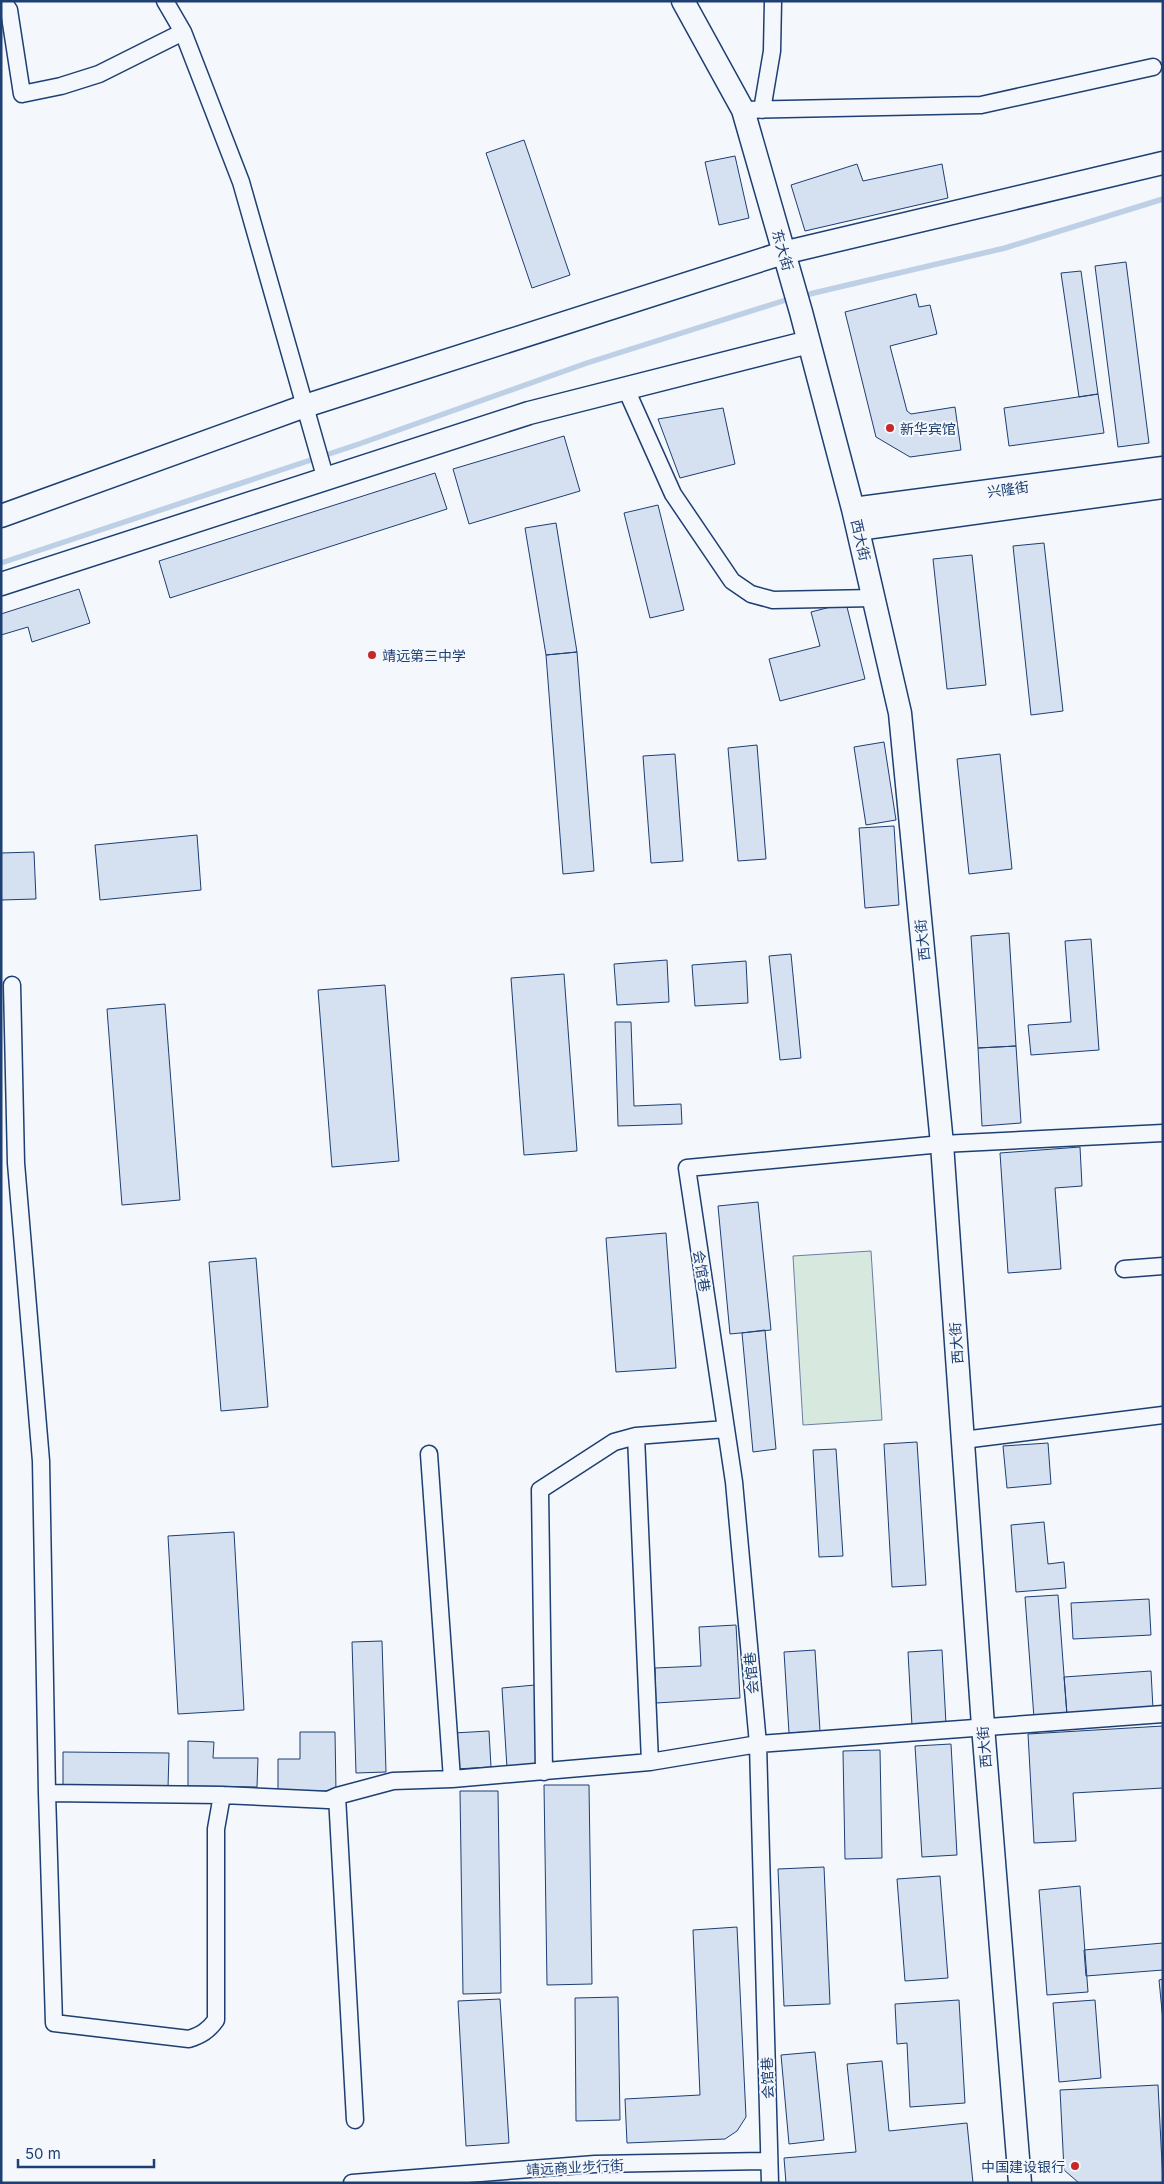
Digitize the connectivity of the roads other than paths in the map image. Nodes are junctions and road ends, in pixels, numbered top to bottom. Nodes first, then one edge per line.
1 (3, 1) edge
2 (165, 1) edge
3 (683, 1) edge
4 (773, 1) edge
5 (183, 32) junction
6 (1153, 67) dead end
7 (752, 110) junction
8 (1163, 163) edge
9 (783, 253) junction
10 (808, 342) junction
11 (626, 388) junction
12 (305, 406) junction
13 (1163, 468) edge
14 (325, 475) junction
15 (1163, 487) edge
16 (1, 516) edge
17 (856, 519) junction
18 (1, 584) edge
19 (874, 598) junction
20 (12, 985) dead end
21 (1163, 1133) edge
22 (942, 1144) junction
23 (1163, 1266) edge
24 (1124, 1269) dead end
25 (1163, 1415) edge
26 (726, 1429) junction
27 (636, 1436) junction
28 (963, 1440) junction
29 (429, 1454) dead end
30 (1163, 1714) edge
31 (982, 1726) junction
32 (758, 1744) junction
33 (650, 1762) junction
34 (544, 1772) junction
35 (452, 1779) junction
36 (47, 1793) junction
37 (222, 1795) junction
38 (337, 1796) junction
39 (355, 2120) dead end
40 (769, 2161) junction
41 (352, 2183) edge
42 (770, 2183) edge
43 (1020, 2183) edge

1 - 5 street
2 - 5 street
3 - 7 main road, 东大街
4 - 7 street
5 - 12 street
6 - 7 street
7 - 9 main road, 东大街
8 - 9 main road
9 - 10 main road, 东大街
9 - 12 main road
10 - 11 main road
10 - 17 main road, 东大街
11 - 14 main road
11 - 19 street
12 - 14 street
12 - 16 main road
13 - 17 main road, 兴隆街
14 - 18 main road
15 - 17 main road, 兴隆街
17 - 19 main road, 西大街
19 - 22 main road, 西大街
20 - 36 street
21 - 22 street
22 - 26 street, 会馆巷
22 - 28 main road, 西大街
23 - 24 street
25 - 28 street
26 - 27 street
26 - 32 street, 会馆巷
27 - 33 street
27 - 34 street
28 - 31 main road, 西大街
29 - 35 street
30 - 31 street
31 - 32 street
31 - 43 main road, 西大街
32 - 33 street
32 - 40 street, 会馆巷
33 - 34 street
34 - 35 street
35 - 38 street
36 - 37 street
36 - 37 street
37 - 38 street
38 - 39 street
40 - 41 street, 靖远商业步行街
40 - 42 street, 会馆巷

